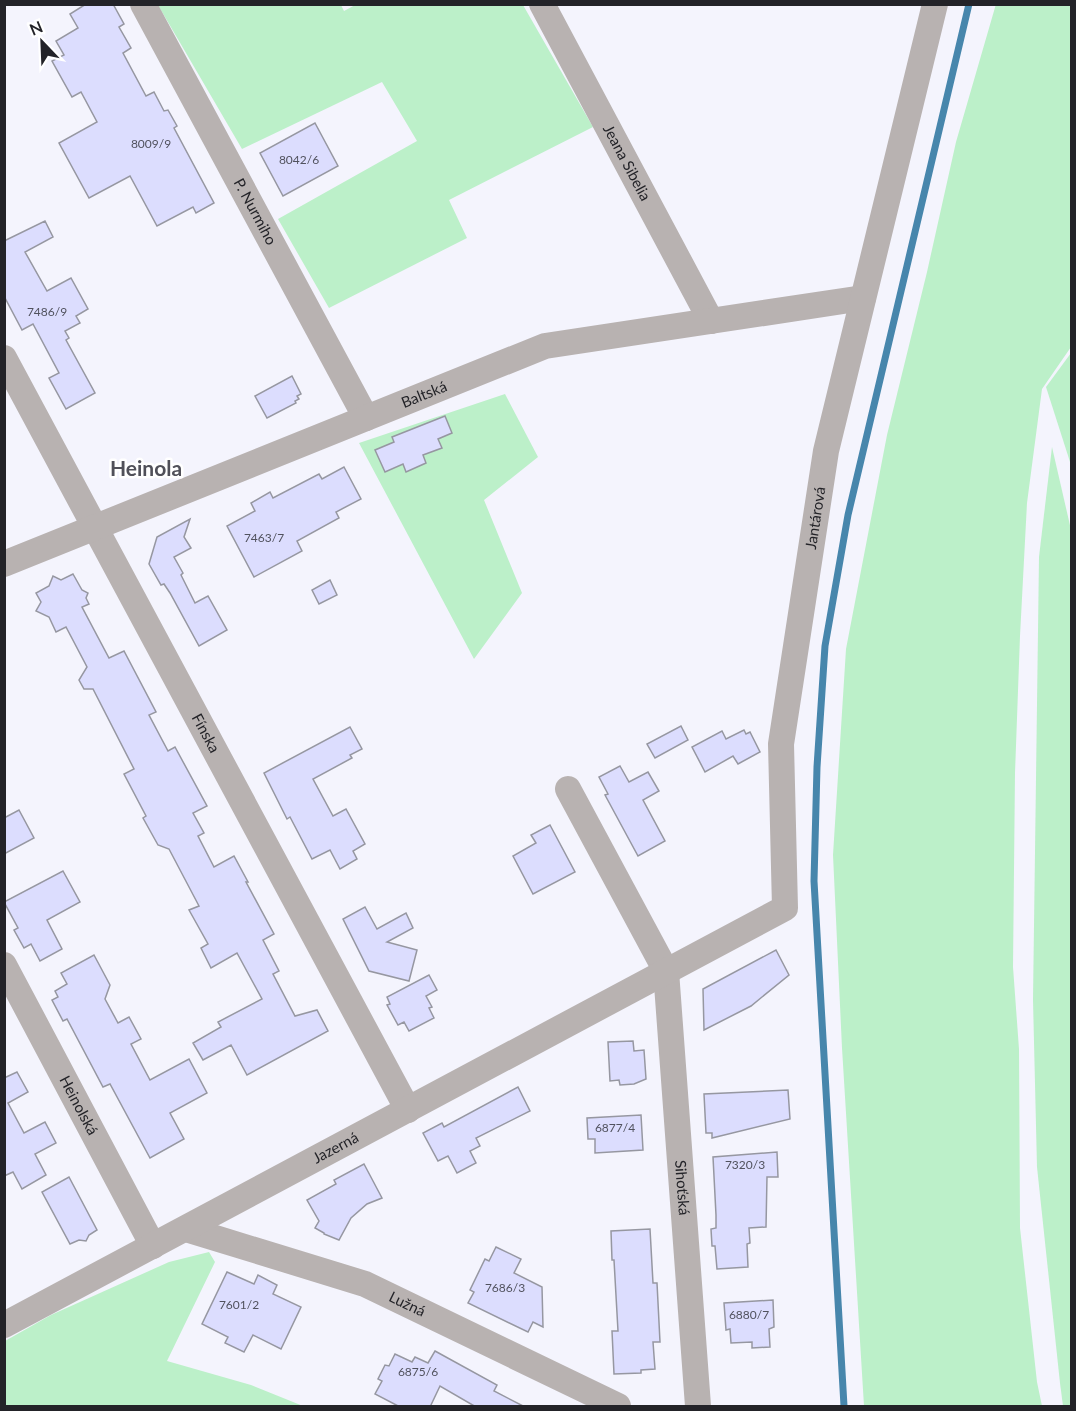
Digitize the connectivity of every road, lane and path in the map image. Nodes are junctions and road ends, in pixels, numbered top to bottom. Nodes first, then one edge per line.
1 (143, 4) edge
2 (542, 4) edge
3 (935, 4) edge
4 (863, 298) junction
5 (711, 321) junction
6 (4, 357) edge
7 (366, 418) junction
8 (96, 527) junction
9 (4, 564) edge
10 (568, 789) dead end
11 (4, 965) edge
12 (666, 971) junction
13 (408, 1110) junction
14 (186, 1229) junction
15 (153, 1245) junction
16 (4, 1325) edge
17 (618, 1407) edge
18 (698, 1407) edge

1 - 7 street, P. Nurmiho
2 - 5 street, Jeana Sibelia
3 - 4 street, Jantárová
4 - 5 street, Baltská
4 - 12 street, Jantárová
5 - 7 street, Baltská
6 - 8 street, Fínska
7 - 8 street, Baltská
8 - 9 street, Baltská
8 - 13 street, Fínska
10 - 12 street
11 - 15 street, Heinolská
12 - 13 street, Jazerná
12 - 18 street, Sihoťská
13 - 14 street, Jazerná
14 - 15 street, Jazerná
14 - 17 street, Lužná
15 - 16 street, Jazerná

